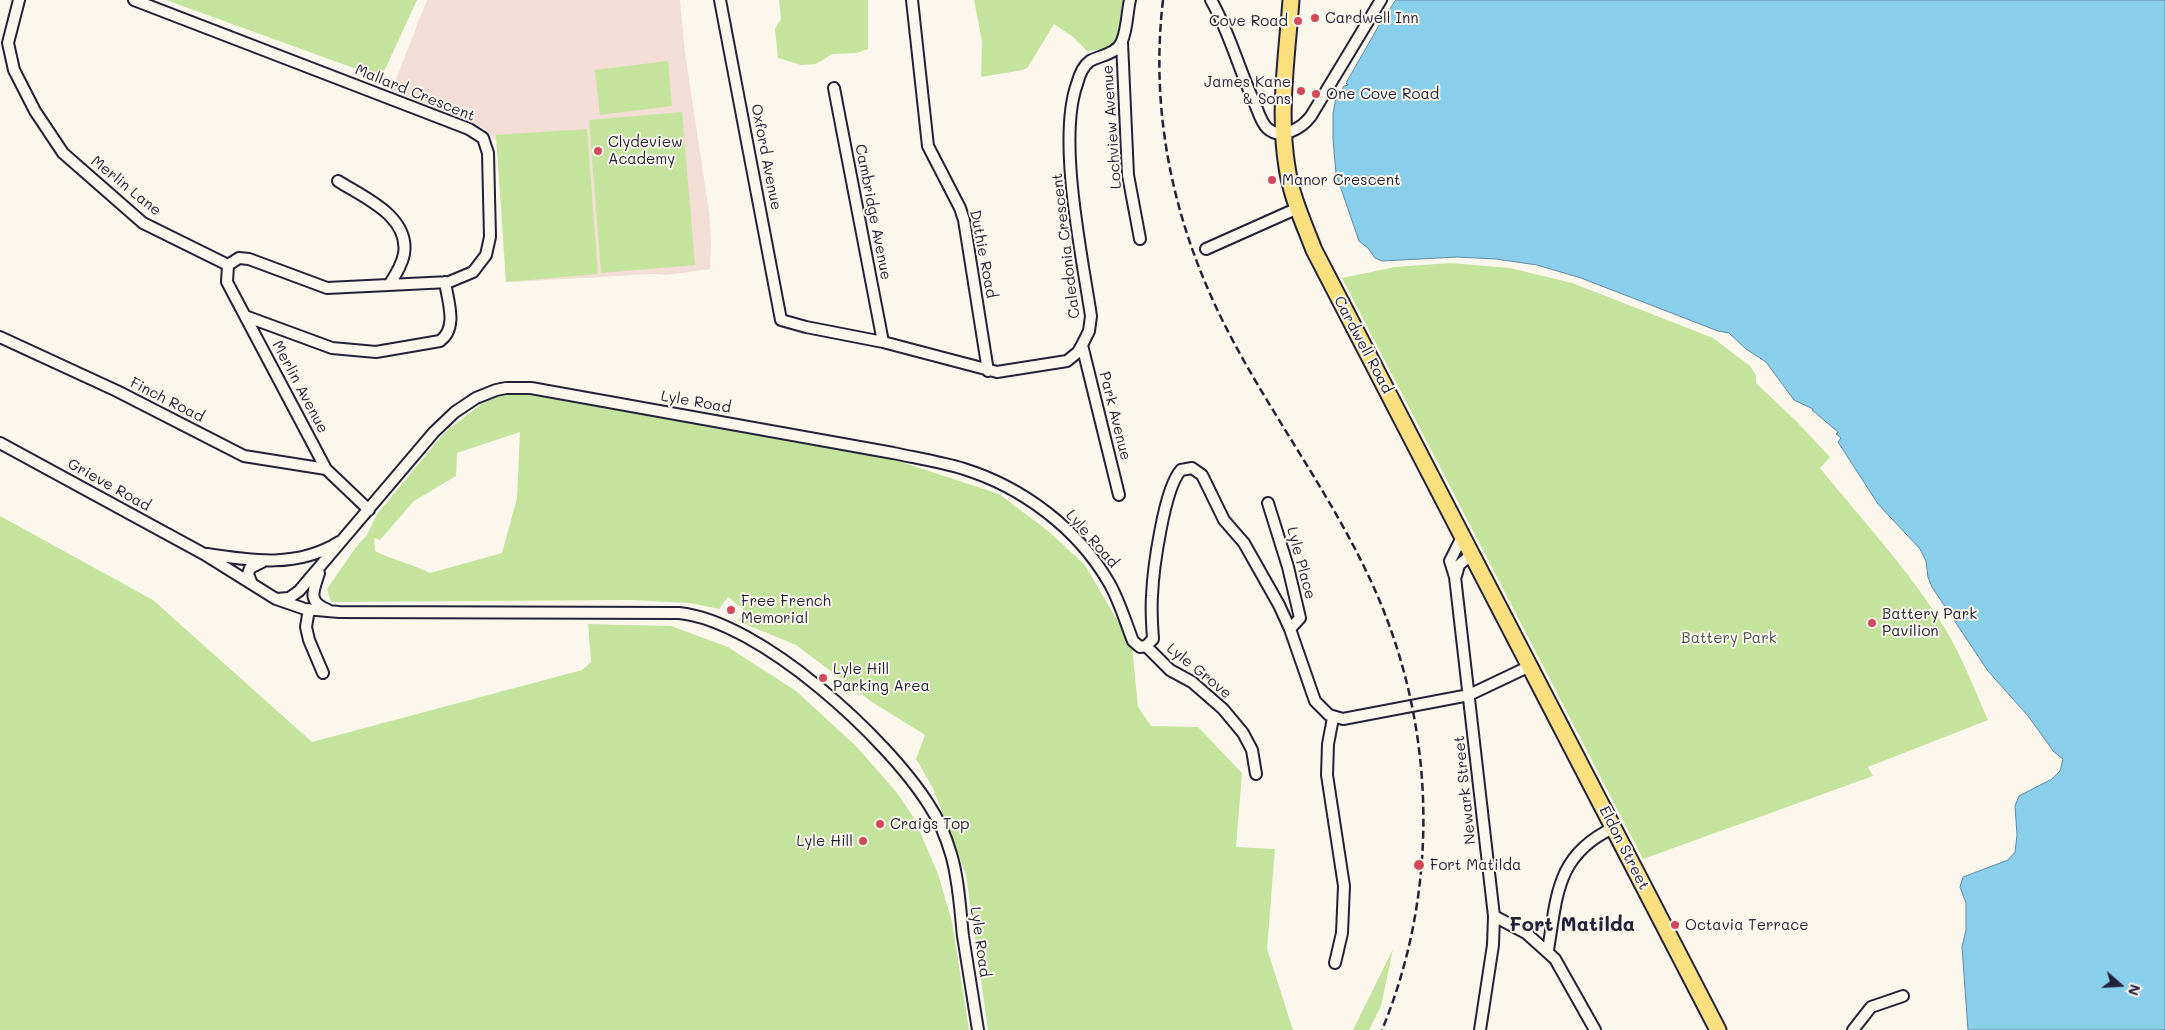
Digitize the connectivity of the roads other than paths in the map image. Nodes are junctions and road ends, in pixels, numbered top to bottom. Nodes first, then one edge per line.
1 (19, 0) edge
2 (134, 0) edge
3 (720, 0) edge
4 (912, 0) edge
5 (1130, 0) edge
6 (1211, 0) edge
7 (1291, 0) edge
8 (1381, 0) edge
9 (1122, 42) junction
10 (834, 88) dead end
11 (1284, 133) junction
12 (338, 181) dead end
13 (1298, 208) junction
14 (1140, 239) dead end
15 (1206, 249) dead end
16 (228, 265) junction
17 (445, 282) junction
18 (389, 285) junction
19 (245, 316) junction
20 (781, 320) joint
21 (0, 337) edge
22 (884, 342) junction
23 (1082, 345) junction
24 (988, 371) junction
25 (0, 443) edge
26 (326, 469) junction
27 (1119, 495) dead end
28 (1268, 502) dead end
29 (369, 510) junction
30 (1462, 535) junction
31 (346, 538) junction
32 (204, 554) junction
33 (1472, 554) junction
34 (306, 556) junction
35 (266, 561) junction
36 (320, 569) junction
37 (1455, 577) junction
38 (252, 584) junction
39 (276, 599) junction
40 (309, 609) junction
41 (339, 612) junction
42 (1290, 629) junction
43 (1146, 646) junction
44 (1530, 666) junction
45 (323, 674) dead end
46 (1469, 695) junction
47 (1334, 718) junction
48 (1256, 774) dead end
49 (1613, 828) junction
50 (1494, 916) junction
51 (1548, 950) junction
52 (1335, 963) dead end
53 (1903, 996) dead end
54 (978, 1030) edge
55 (1480, 1030) edge
56 (1595, 1030) edge
57 (1718, 1030) edge
58 (1853, 1030) edge

1 - 16 street, Merlin Lane
2 - 17 street, Mallard Crescent
3 - 20 street, Oxford Avenue
4 - 24 street, Duthie Road
5 - 9 street
6 - 11 street
7 - 11 main road, Cardwell Road
8 - 11 street
9 - 14 street, Lochview Avenue
9 - 23 street, Caledonia Crescent
10 - 22 street, Cambridge Avenue
11 - 13 main road, Cardwell Road
12 - 18 street
13 - 15 street
13 - 30 main road, Cardwell Road
16 - 18 street, Mallard Crescent
16 - 19 street, Merlin Avenue
17 - 18 street, Mallard Crescent
17 - 19 street
19 - 26 street, Merlin Avenue
20 - 22 street, Caledonia Crescent
21 - 26 street, Finch Road
22 - 24 street, Caledonia Crescent
23 - 24 street, Caledonia Crescent
23 - 27 street, Park Avenue
25 - 32 street, Grieve Road
26 - 29 street, Merlin Avenue
28 - 42 street, Lyle Place
29 - 31 street, Lyle Road
29 - 43 street, Lyle Road
30 - 33 main road, Cardwell Road
30 - 37 street, Newark Street
31 - 34 street, Grieve Road
31 - 36 street, Lyle Road
32 - 35 street, Grieve Road
32 - 38 street, Grieve Road
33 - 37 street
33 - 44 main road, Cardwell Road
34 - 35 street, Grieve Road
34 - 36 street
35 - 38 street
36 - 39 street, Lyle Road
36 - 41 street, Lyle Road
37 - 46 street, Newark Street
38 - 39 street, Grieve Road
39 - 40 street, Lyle Road
40 - 41 street, Lyle Road
40 - 45 street
41 - 54 street, Lyle Road
42 - 43 street
42 - 47 street
43 - 48 street, Lyle Grove
44 - 46 street
44 - 49 main road, Eldon Street
46 - 47 street
46 - 50 street, Newark Street
47 - 52 street
49 - 51 street
49 - 57 main road, Eldon Street
50 - 51 street
50 - 55 street, Newark Street
51 - 56 street
53 - 58 street

